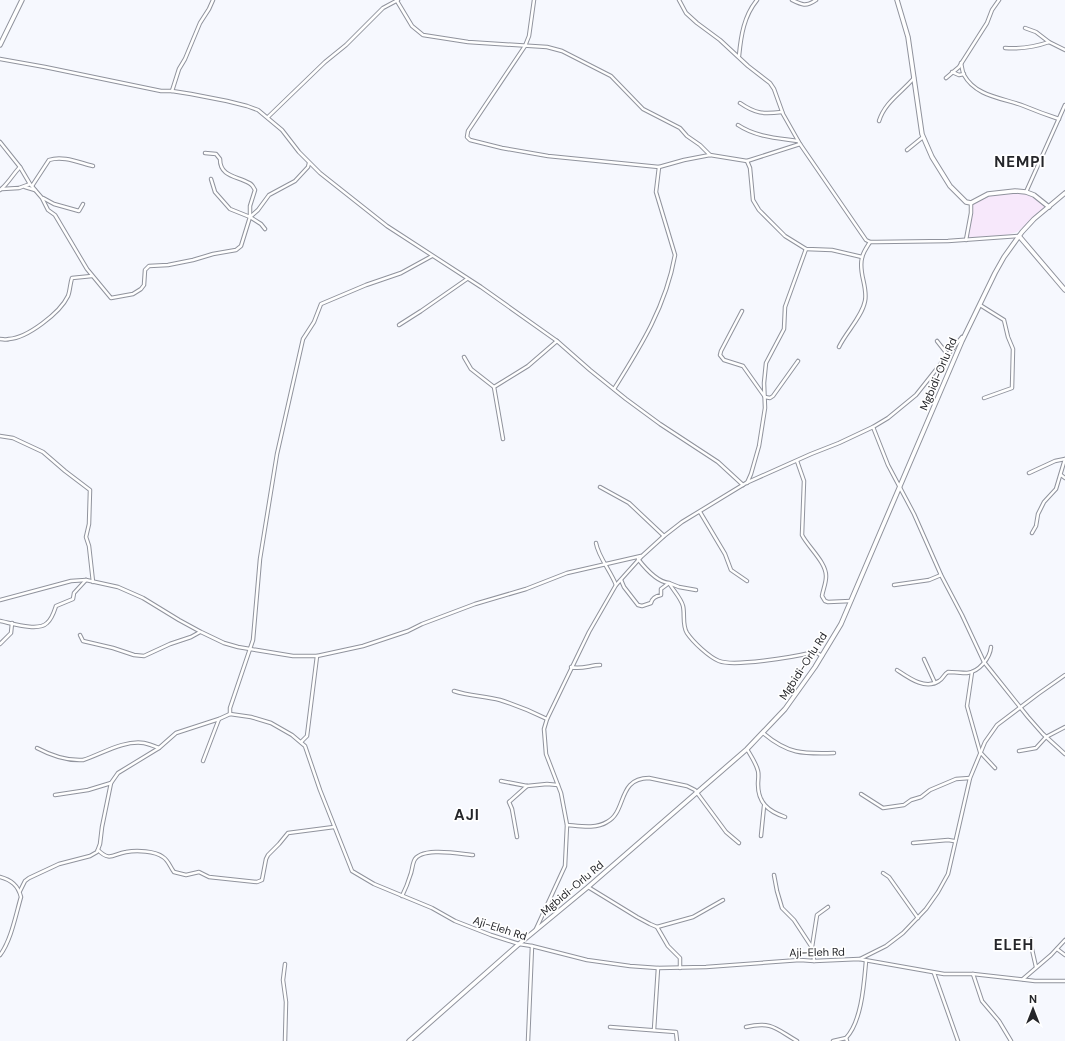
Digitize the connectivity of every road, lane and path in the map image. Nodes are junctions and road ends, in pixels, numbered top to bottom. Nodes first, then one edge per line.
1 (22, 0) edge
2 (213, 0) edge
3 (534, 0) edge
4 (678, 0) edge
5 (758, 0) edge
6 (792, 0) edge
7 (816, 0) edge
8 (897, 0) edge
9 (999, 0) edge
10 (398, 1) edge
11 (1025, 28) dead end
12 (1049, 42) junction
13 (0, 45) edge
14 (525, 46) junction
15 (1005, 48) dead end
16 (1065, 50) edge
17 (739, 56) junction
18 (0, 59) edge
19 (961, 63) junction
20 (952, 72) junction
21 (964, 74) junction
22 (914, 78) junction
23 (946, 78) dead end
24 (172, 91) junction
25 (740, 103) dead end
26 (1065, 105) edge
27 (782, 112) junction
28 (268, 117) junction
29 (1059, 119) junction
30 (879, 121) dead end
31 (738, 125) dead end
32 (923, 137) junction
33 (798, 141) junction
34 (0, 142) edge
35 (800, 144) junction
36 (907, 150) dead end
37 (205, 153) dead end
38 (710, 155) junction
39 (747, 161) junction
40 (309, 163) junction
41 (94, 166) dead end
42 (20, 167) junction
43 (659, 167) junction
44 (211, 179) dead end
45 (31, 185) junction
46 (24, 187) junction
47 (1, 190) edge
48 (35, 190) junction
49 (1026, 192) junction
50 (1065, 194) edge
51 (42, 198) junction
52 (971, 203) junction
53 (83, 204) dead end
54 (1049, 207) junction
55 (250, 217) junction
56 (265, 228) dead end
57 (1019, 236) junction
58 (966, 240) junction
59 (870, 242) junction
60 (806, 249) junction
61 (433, 256) junction
62 (862, 257) junction
63 (92, 276) junction
64 (467, 278) junction
65 (1065, 290) edge
66 (980, 305) junction
67 (742, 311) dead end
68 (399, 325) dead end
69 (966, 333) junction
70 (0, 339) edge
71 (558, 341) junction
72 (937, 341) dead end
73 (839, 347) dead end
74 (948, 354) junction
75 (464, 357) dead end
76 (798, 361) dead end
77 (494, 387) junction
78 (614, 389) junction
79 (765, 397) junction
80 (984, 398) dead end
81 (873, 427) junction
82 (0, 436) edge
83 (503, 439) dead end
84 (1065, 459) edge
85 (797, 461) junction
86 (1029, 473) dead end
87 (1061, 475) junction
88 (1065, 478) edge
89 (745, 484) junction
90 (900, 486) junction
91 (600, 487) dead end
92 (700, 512) junction
93 (1032, 533) dead end
94 (664, 536) junction
95 (596, 543) dead end
96 (642, 556) junction
97 (638, 559) junction
98 (606, 564) junction
99 (941, 575) junction
100 (86, 580) junction
101 (621, 580) junction
102 (93, 582) junction
103 (747, 582) dead end
104 (669, 583) junction
105 (616, 585) junction
106 (894, 585) dead end
107 (696, 590) dead end
108 (0, 600) edge
109 (851, 601) junction
110 (0, 620) edge
111 (12, 623) junction
112 (201, 632) junction
113 (80, 635) dead end
114 (0, 644) edge
115 (990, 646) dead end
116 (249, 650) junction
117 (317, 656) junction
118 (822, 656) junction
119 (924, 659) dead end
120 (984, 662) junction
121 (600, 665) dead end
122 (571, 667) junction
123 (897, 670) dead end
124 (972, 672) junction
125 (1065, 675) edge
126 (935, 682) junction
127 (454, 691) dead end
128 (1021, 708) junction
129 (230, 714) junction
130 (219, 719) junction
131 (547, 719) junction
132 (1065, 727) edge
133 (763, 733) junction
134 (1046, 737) junction
135 (301, 742) junction
136 (37, 748) dead end
137 (159, 748) junction
138 (747, 749) junction
139 (1019, 751) dead end
140 (980, 752) junction
141 (834, 753) dead end
142 (1065, 754) edge
143 (203, 761) dead end
144 (995, 768) dead end
145 (970, 778) junction
146 (501, 781) dead end
147 (111, 782) junction
148 (558, 785) junction
149 (527, 786) junction
150 (698, 792) junction
151 (861, 794) dead end
152 (55, 795) dead end
153 (764, 806) junction
154 (785, 817) dead end
155 (567, 825) junction
156 (334, 826) junction
157 (761, 836) dead end
158 (517, 837) dead end
159 (954, 841) junction
160 (740, 843) dead end
161 (913, 843) dead end
162 (98, 850) junction
163 (473, 855) dead end
164 (883, 873) dead end
165 (774, 875) dead end
166 (0, 877) edge
167 (588, 887) junction
168 (20, 891) junction
169 (402, 896) junction
170 (723, 900) dead end
171 (828, 907) dead end
172 (918, 918) junction
173 (657, 927) junction
174 (536, 930) junction
175 (1031, 939) dead end
176 (1065, 940) edge
177 (519, 944) junction
178 (532, 946) junction
179 (812, 947) junction
180 (1057, 949) junction
181 (0, 955) edge
182 (1065, 955) edge
183 (860, 959) junction
184 (814, 960) junction
185 (866, 960) junction
186 (285, 964) dead end
187 (1036, 967) junction
188 (658, 968) junction
189 (680, 968) junction
190 (934, 973) junction
191 (973, 974) junction
192 (1023, 979) junction
193 (1065, 981) edge
194 (610, 1027) dead end
195 (746, 1027) dead end
196 (654, 1030) junction
197 (846, 1039) edge
198 (285, 1041) edge
199 (410, 1041) edge
200 (528, 1041) edge
201 (677, 1041) edge
202 (797, 1041) edge
203 (833, 1041) edge
204 (958, 1041) edge
205 (1011, 1041) edge

1 - 13 main road
2 - 24 street
3 - 14 street
4 - 17 street
5 - 17 street
6 - 7 street
8 - 22 main road
9 - 19 street
10 - 14 street
10 - 28 street
11 - 12 street
12 - 15 street
12 - 16 street
14 - 38 street
14 - 43 street
17 - 27 street
18 - 24 street
19 - 20 street
19 - 21 street
20 - 21 street
20 - 23 street
21 - 29 street
22 - 30 street
22 - 32 main road
24 - 28 street
25 - 27 street
26 - 29 street
27 - 33 street
28 - 40 street
29 - 49 street
31 - 33 street
32 - 36 street
32 - 52 main road
33 - 35 street
34 - 42 street
35 - 39 street
35 - 59 street
37 - 55 street
38 - 39 street
38 - 43 street
39 - 60 street
40 - 55 street
40 - 61 street
41 - 45 street
42 - 45 street
42 - 47 street
43 - 78 street
44 - 55 street
45 - 46 street
45 - 48 street
46 - 47 street
46 - 48 street
48 - 51 street
49 - 52 main road
49 - 54 main road
50 - 54 main road, Mgbidi-Orlu Rd
51 - 53 street
51 - 63 street
52 - 58 street
54 - 57 main road, Mgbidi-Orlu Rd
55 - 56 street
55 - 63 street
57 - 58 street
57 - 65 main road
57 - 66 main road, Mgbidi-Orlu Rd
58 - 59 street
59 - 62 street
60 - 62 street
60 - 79 street
61 - 64 street
61 - 116 street
62 - 73 street
63 - 70 street
64 - 68 street
64 - 71 street
66 - 69 main road, Mgbidi-Orlu Rd
66 - 80 street
67 - 79 street
69 - 74 street
69 - 90 main road, Mgbidi-Orlu Rd
71 - 77 street
71 - 78 street
72 - 74 street
74 - 81 street
75 - 77 street
76 - 79 street
77 - 83 street
78 - 89 street
79 - 89 street
81 - 85 street
81 - 90 street
82 - 102 street
84 - 86 street
84 - 87 street
85 - 89 street
85 - 109 street
87 - 88 street
87 - 93 street
89 - 92 street
90 - 99 street
90 - 109 main road, Mgbidi-Orlu Rd
91 - 94 street
92 - 94 street
92 - 103 street
94 - 96 street
95 - 98 street
96 - 97 street
96 - 98 street
97 - 101 street
97 - 104 street
98 - 105 street
98 - 117 street
99 - 106 street
99 - 120 street
100 - 102 street
100 - 108 street
100 - 111 street
101 - 104 street
101 - 105 street
102 - 112 street
104 - 107 street
104 - 118 street
105 - 122 street
109 - 118 main road, Mgbidi-Orlu Rd
110 - 111 street
111 - 114 street
112 - 113 street
112 - 116 street
115 - 120 street
116 - 117 street
116 - 129 street
117 - 135 street
118 - 133 main road, Mgbidi-Orlu Rd
119 - 126 street
120 - 124 street
120 - 128 street
121 - 122 street
122 - 131 street
123 - 126 street
124 - 126 street
124 - 140 street
125 - 128 street
127 - 131 street
128 - 134 street
128 - 140 street
129 - 130 street
129 - 135 street, Aji-Eleh Rd
130 - 137 street
130 - 143 street
131 - 148 street
132 - 134 street
133 - 138 main road, Mgbidi-Orlu Rd
133 - 141 street
134 - 139 street
134 - 142 street
135 - 156 street, Aji-Eleh Rd
136 - 137 street
137 - 147 street
138 - 150 main road, Mgbidi-Orlu Rd
138 - 153 street
140 - 144 street
140 - 145 street
145 - 151 street
145 - 159 street
146 - 149 street
147 - 152 street
147 - 162 street
148 - 149 street
148 - 155 street
149 - 158 street
150 - 155 street
150 - 160 street
150 - 167 main road, Mgbidi-Orlu Rd
153 - 154 street
153 - 157 street
155 - 174 street
156 - 162 street
156 - 169 street, Aji-Eleh Rd
159 - 161 street
159 - 172 street
162 - 168 street
163 - 169 street
164 - 172 street
165 - 179 street
166 - 168 street
167 - 173 street
167 - 174 main road, Mgbidi-Orlu Rd
168 - 181 street
169 - 177 street, Aji-Eleh Rd
170 - 173 street
171 - 179 street
172 - 183 street
173 - 189 street
174 - 177 main road, Mgbidi-Orlu Rd
175 - 187 street
176 - 180 street
177 - 178 street, Aji-Eleh Rd
177 - 199 main road, Mgbidi-Orlu Rd
178 - 188 street, Aji-Eleh Rd
178 - 200 street
179 - 184 street
180 - 182 street
180 - 187 street
183 - 184 street, Aji-Eleh Rd
183 - 185 street, Aji-Eleh Rd
184 - 189 street, Aji-Eleh Rd
185 - 190 street, Aji-Eleh Rd
185 - 197 street
186 - 198 street
187 - 192 street
188 - 189 street, Aji-Eleh Rd
188 - 196 street
190 - 191 street, Aji-Eleh Rd
190 - 204 street
191 - 192 street, Aji-Eleh Rd
191 - 205 street
192 - 193 street, Aji-Eleh Rd
194 - 196 street
195 - 202 street
196 - 201 street
197 - 203 street

